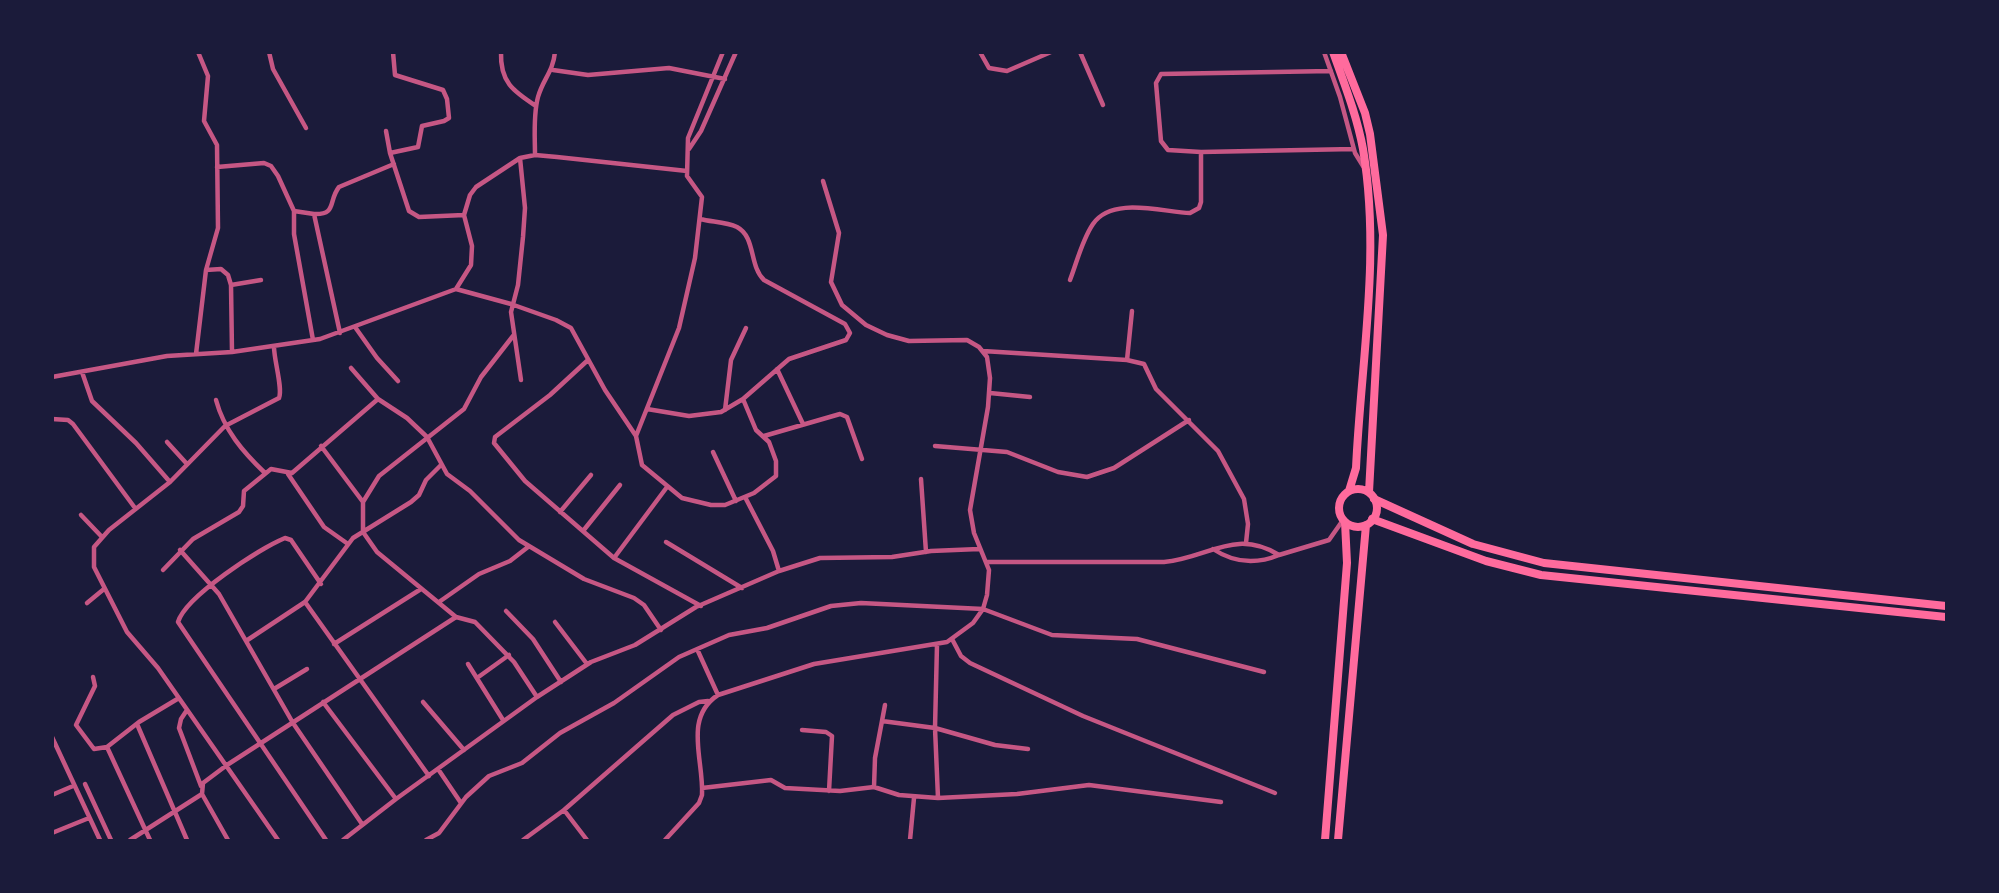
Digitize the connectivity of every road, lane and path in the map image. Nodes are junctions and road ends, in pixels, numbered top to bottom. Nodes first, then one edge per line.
1 (198, 52) edge
2 (269, 52) edge
3 (393, 52) edge
4 (501, 52) edge
5 (555, 52) edge
6 (723, 52) edge
7 (736, 52) edge
8 (980, 52) edge
9 (1051, 52) edge
10 (1080, 52) edge
11 (1324, 52) edge
12 (1333, 52) edge
13 (1341, 52) edge
14 (554, 70) junction
15 (1331, 71) junction
16 (713, 76) junction
17 (724, 79) junction
18 (1103, 105) dead end
19 (536, 106) junction
20 (306, 128) dead end
21 (386, 130) dead end
22 (689, 149) junction
23 (1354, 149) junction
24 (1201, 152) junction
25 (390, 153) junction
26 (535, 155) junction
27 (520, 158) junction
28 (394, 164) junction
29 (217, 167) junction
30 (1365, 168) junction
31 (687, 171) junction
32 (823, 181) dead end
33 (294, 211) junction
34 (314, 214) junction
35 (464, 215) junction
36 (700, 219) junction
37 (206, 270) junction
38 (261, 280) dead end
39 (1070, 280) dead end
40 (231, 285) junction
41 (456, 289) junction
42 (511, 304) junction
43 (1132, 311) dead end
44 (355, 327) junction
45 (746, 328) dead end
46 (340, 333) junction
47 (513, 336) junction
48 (313, 340) junction
49 (274, 347) junction
50 (983, 351) junction
51 (232, 352) junction
52 (196, 354) junction
53 (588, 360) junction
54 (1127, 360) junction
55 (351, 368) dead end
56 (777, 369) junction
57 (82, 372) junction
58 (52, 377) edge
59 (521, 380) dead end
60 (398, 381) dead end
61 (990, 393) junction
62 (1030, 397) dead end
63 (378, 399) junction
64 (743, 399) junction
65 (216, 400) dead end
66 (647, 409) junction
67 (724, 410) junction
68 (52, 420) edge
69 (1189, 420) junction
70 (803, 424) junction
71 (225, 426) junction
72 (636, 436) junction
73 (764, 436) junction
74 (426, 437) junction
75 (166, 442) dead end
76 (321, 446) junction
77 (935, 446) dead end
78 (981, 450) junction
79 (713, 452) dead end
80 (862, 459) dead end
81 (188, 464) junction
82 (441, 465) junction
83 (265, 473) junction
84 (288, 474) junction
85 (591, 475) dead end
86 (921, 479) dead end
87 (170, 482) junction
88 (620, 485) dead end
89 (667, 487) junction
90 (1349, 491) junction
91 (1372, 496) junction
92 (745, 497) junction
93 (736, 501) junction
94 (363, 502) junction
95 (135, 508) junction
96 (560, 512) junction
97 (81, 515) dead end
98 (1344, 521) junction
99 (1369, 522) junction
100 (583, 531) junction
101 (363, 532) junction
102 (102, 537) junction
103 (666, 542) dead end
104 (1246, 543) junction
105 (348, 544) junction
106 (528, 547) junction
107 (979, 549) junction
108 (1213, 549) junction
109 (180, 550) junction
110 (926, 552) junction
111 (1279, 555) junction
112 (614, 558) junction
113 (987, 562) junction
114 (163, 570) dead end
115 (779, 571) junction
116 (321, 584) junction
117 (213, 585) junction
118 (742, 588) junction
119 (104, 589) junction
120 (421, 589) junction
121 (305, 602) junction
122 (439, 602) junction
123 (87, 603) dead end
124 (701, 606) junction
125 (1947, 606) edge
126 (983, 609) junction
127 (506, 611) dead end
128 (456, 617) junction
129 (1947, 617) edge
130 (555, 622) dead end
131 (661, 630) junction
132 (952, 639) junction
133 (246, 641) junction
134 (334, 644) junction
135 (937, 645) junction
136 (698, 649) junction
137 (508, 655) junction
138 (468, 664) dead end
139 (587, 664) junction
140 (307, 669) dead end
141 (1264, 672) dead end
142 (93, 677) dead end
143 (477, 678) junction
144 (357, 679) junction
145 (561, 682) junction
146 (274, 689) junction
147 (718, 695) junction
148 (537, 697) junction
149 (179, 698) junction
150 (708, 701) junction
151 (323, 702) junction
152 (423, 702) dead end
153 (885, 705) dead end
154 (187, 710) junction
155 (503, 720) junction
156 (882, 721) junction
157 (293, 723) junction
158 (137, 724) junction
159 (935, 728) junction
160 (802, 730) dead end
161 (52, 737) edge
162 (260, 744) junction
163 (107, 747) junction
164 (1028, 749) dead end
165 (464, 750) junction
166 (227, 765) junction
167 (438, 769) junction
168 (429, 776) junction
169 (85, 784) dead end
170 (73, 786) junction
171 (201, 786) junction
172 (874, 787) junction
173 (702, 788) junction
174 (829, 791) junction
175 (1275, 792) dead end
176 (202, 794) junction
177 (52, 795) edge
178 (914, 798) junction
179 (938, 798) junction
180 (396, 799) junction
181 (1221, 802) dead end
182 (461, 803) junction
183 (564, 810) junction
184 (175, 813) junction
185 (89, 818) junction
186 (362, 824) junction
187 (145, 831) junction
188 (52, 833) edge
189 (100, 840) edge
190 (111, 840) edge
191 (130, 840) edge
192 (150, 840) edge
193 (187, 840) edge
194 (228, 840) edge
195 (278, 840) edge
196 (326, 840) edge
197 (343, 840) edge
198 (426, 840) edge
199 (523, 840) edge
200 (587, 840) edge
201 (665, 840) edge
202 (910, 840) edge
203 (1324, 840) edge
204 (1338, 840) edge

1 - 29 street
2 - 20 street
3 - 25 street
4 - 19 street
5 - 14 street
6 - 16 street
7 - 17 street
8 - 9 street
10 - 18 street
11 - 15 street
12 - 30 highway
13 - 91 highway
14 - 16 street
14 - 19 street
15 - 23 street
15 - 24 street
16 - 17 street
16 - 22 street
17 - 22 street
19 - 26 street
21 - 25 street
22 - 31 street
23 - 24 street
23 - 30 street
24 - 39 street
25 - 28 street
26 - 27 street
26 - 31 street
27 - 35 street
27 - 42 street
28 - 34 street
28 - 35 street
29 - 33 street
29 - 37 street
30 - 90 highway
31 - 36 street
32 - 50 street
33 - 34 street
33 - 48 street
34 - 46 street
35 - 41 street
36 - 56 street
36 - 66 street
37 - 40 street
37 - 52 street
38 - 40 street
40 - 51 street
41 - 42 street
41 - 44 street
42 - 47 street
42 - 53 street
43 - 54 street
44 - 46 street
44 - 60 street
45 - 67 street
46 - 48 street
47 - 59 street
47 - 74 street
48 - 49 street
49 - 51 street
49 - 71 street
50 - 54 street
50 - 61 street
51 - 52 street
52 - 57 street
53 - 72 street
53 - 96 street
54 - 69 street
55 - 63 street
56 - 64 street
56 - 70 street
57 - 58 street
57 - 87 street
61 - 62 street
61 - 78 street
63 - 74 street
63 - 76 street
64 - 67 street
64 - 73 street
65 - 71 street
66 - 67 street
66 - 72 street
68 - 95 street
69 - 78 street
69 - 104 street
70 - 73 street
70 - 80 street
71 - 81 street
71 - 83 street
72 - 89 street
73 - 92 street
74 - 82 street
74 - 94 street
75 - 81 street
76 - 84 street
76 - 94 street
77 - 78 street
78 - 107 street
79 - 93 street
81 - 87 street
82 - 101 street
82 - 106 street
83 - 84 street
83 - 109 street
84 - 105 street
85 - 96 street
86 - 110 street
87 - 95 street
88 - 100 street
89 - 93 street
89 - 112 street
90 - 91 highway
90 - 98 highway
91 - 99 highway
91 - 125 main road
92 - 93 street
92 - 115 street
94 - 101 street
95 - 102 street
96 - 100 street
97 - 102 street
98 - 99 highway
98 - 111 street
98 - 203 highway
99 - 129 main road
99 - 204 highway
100 - 112 street
101 - 105 street
101 - 120 street
102 - 119 street
103 - 118 street
104 - 108 street
104 - 111 street
105 - 116 street
106 - 122 street
106 - 131 street
107 - 110 street
107 - 113 street
108 - 111 street
108 - 113 street
109 - 114 street
109 - 117 street
110 - 115 street
112 - 124 street
113 - 126 street
115 - 118 street
116 - 117 street
116 - 121 street
117 - 133 street
117 - 162 street
118 - 124 street
119 - 123 street
119 - 149 street
120 - 122 street
120 - 134 street
121 - 133 street
121 - 134 street
122 - 128 street
124 - 131 street
126 - 132 street
126 - 136 street
126 - 141 street
127 - 145 street
128 - 137 street
128 - 144 street
130 - 139 street
131 - 139 street
132 - 135 street
132 - 175 street
133 - 146 street
134 - 144 street
135 - 147 street
135 - 159 street
136 - 147 street
136 - 182 street
137 - 143 street
137 - 148 street
138 - 143 street
139 - 145 street
140 - 146 street
142 - 163 street
143 - 155 street
144 - 151 street
144 - 168 street
145 - 148 street
146 - 157 street
147 - 150 street
148 - 155 street
149 - 154 street
149 - 158 street
150 - 173 street
150 - 183 street
151 - 157 street
151 - 180 street
152 - 165 street
153 - 156 street
154 - 166 street
154 - 171 street
155 - 165 street
156 - 159 street
156 - 172 street
157 - 162 street
157 - 186 street
158 - 163 street
158 - 184 street
159 - 164 street
159 - 179 street
160 - 174 street
161 - 170 street
162 - 166 street
162 - 196 street
163 - 187 street
165 - 167 street
166 - 171 street
166 - 195 street
167 - 168 street
167 - 182 street
168 - 180 street
169 - 190 street
170 - 177 street
170 - 185 street
171 - 176 street
172 - 174 street
172 - 178 street
173 - 174 street
173 - 201 street
176 - 184 street
176 - 194 street
178 - 179 street
178 - 202 street
179 - 181 street
180 - 186 street
182 - 198 street
183 - 199 street
183 - 200 street
184 - 187 street
184 - 193 street
185 - 188 street
185 - 189 street
186 - 197 street
187 - 191 street
187 - 192 street

